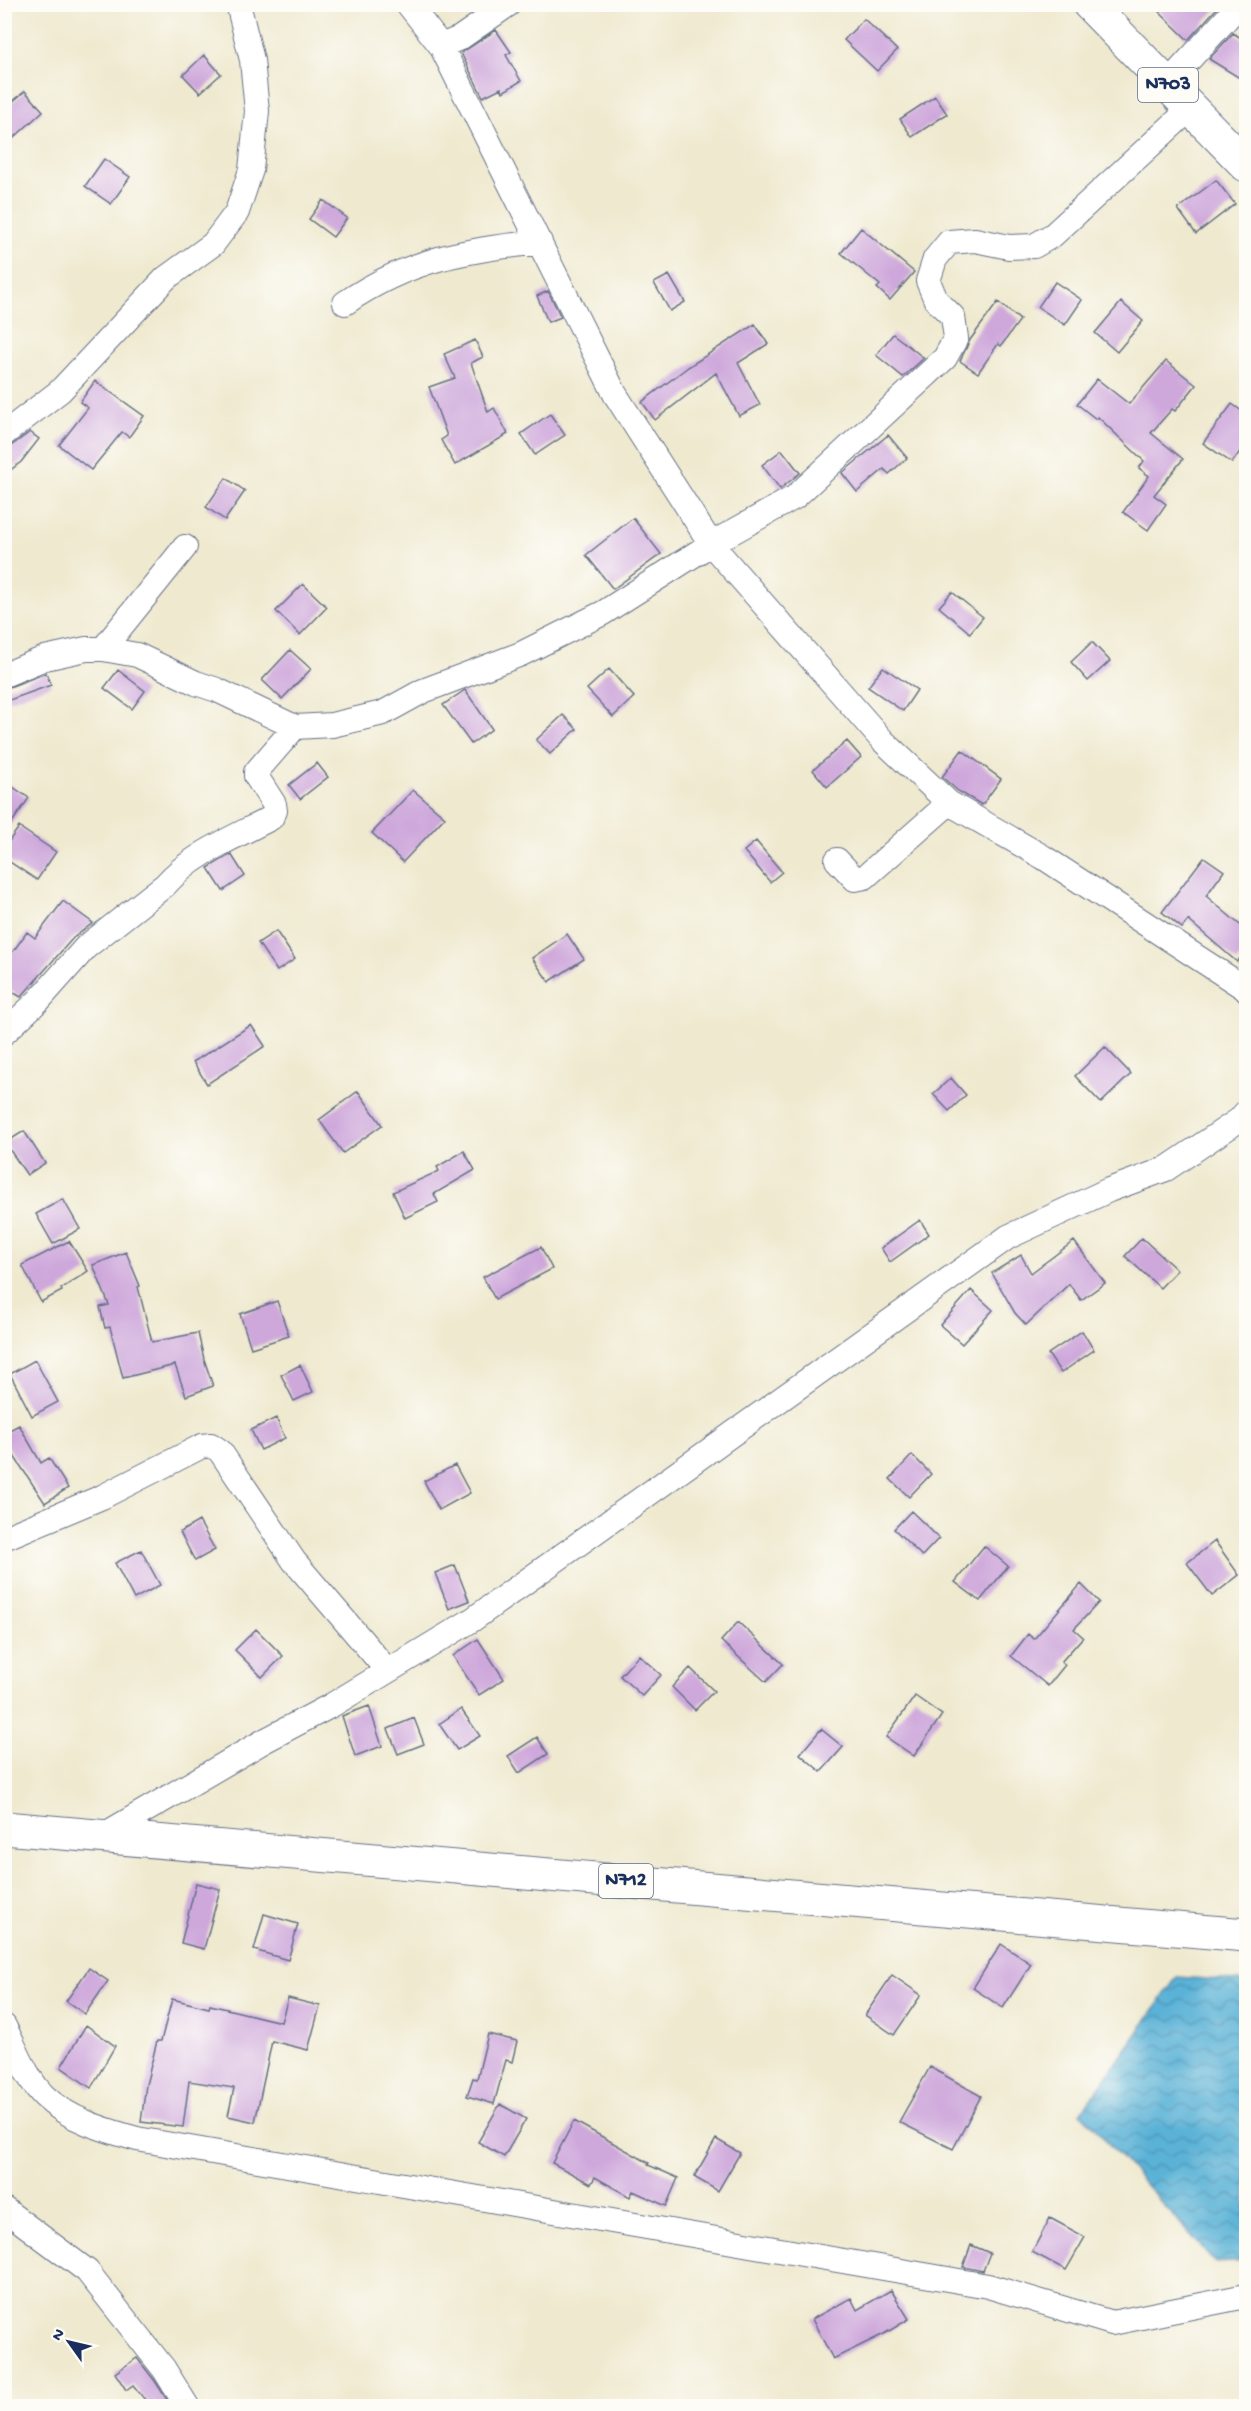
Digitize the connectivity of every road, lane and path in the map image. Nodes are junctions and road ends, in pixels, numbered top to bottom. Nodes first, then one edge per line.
1 (238, 4) edge
2 (408, 4) edge
3 (509, 4) edge
4 (1089, 4) edge
5 (1240, 4) edge
6 (441, 46) junction
7 (1167, 84) junction
8 (1191, 108) junction
9 (1246, 165) edge
10 (540, 242) junction
11 (345, 303) dead end
12 (4, 434) edge
13 (711, 544) junction
14 (185, 547) dead end
15 (103, 649) junction
16 (4, 675) edge
17 (295, 727) junction
18 (949, 803) junction
19 (837, 860) dead end
20 (1246, 989) edge
21 (4, 1033) edge
22 (1246, 1112) edge
23 (4, 1538) edge
24 (387, 1670) junction
25 (4, 1828) edge
26 (102, 1836) junction
27 (1246, 1935) edge
28 (4, 2026) edge
29 (4, 2209) edge
30 (1246, 2296) edge
31 (187, 2406) edge

1 - 12 street
2 - 6 street
3 - 6 street
4 - 7 highway, N703
5 - 7 street
6 - 10 street
7 - 8 highway, N703
8 - 9 highway, N703
8 - 13 street
10 - 11 street
10 - 13 street
13 - 17 street
13 - 18 street
14 - 15 street
15 - 16 street
15 - 17 street
17 - 21 street
18 - 19 street
18 - 20 street
22 - 24 street
23 - 24 street
24 - 26 street
25 - 26 highway, N712
26 - 27 highway, N712
28 - 30 street
29 - 31 street

